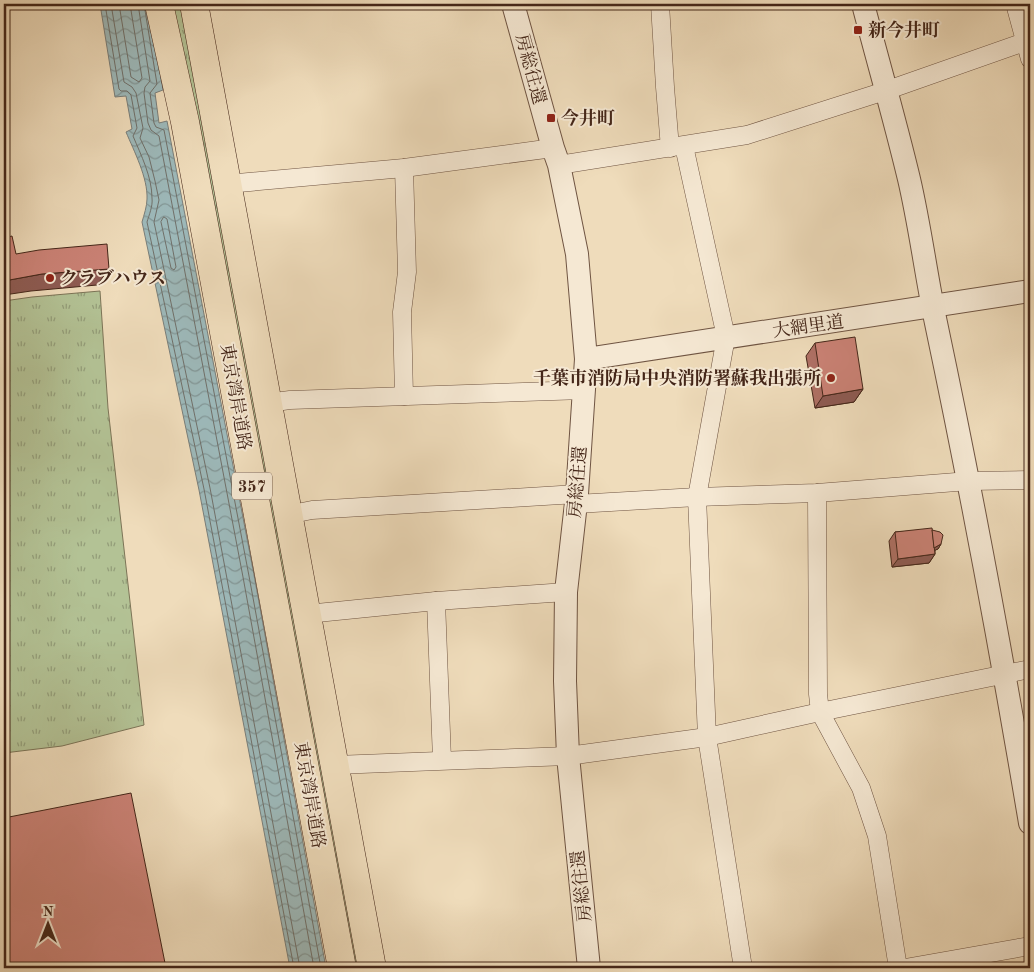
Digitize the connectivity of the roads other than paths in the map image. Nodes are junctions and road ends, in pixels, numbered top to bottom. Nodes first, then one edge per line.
1 (159, 4) edge
2 (194, 4) edge
3 (513, 4) edge
4 (660, 4) edge
5 (863, 4) edge
6 (1016, 4) edge
7 (1028, 41) edge
8 (1030, 59) edge
9 (885, 90) junction
10 (677, 147) junction
11 (556, 157) junction
12 (404, 168) junction
13 (227, 184) junction
14 (1030, 292) edge
15 (933, 305) junction
16 (726, 337) junction
17 (586, 360) junction
18 (584, 390) junction
19 (404, 396) junction
20 (267, 403) junction
21 (1030, 480) edge
22 (969, 481) junction
23 (817, 492) junction
24 (697, 497) junction
25 (576, 499) junction
26 (287, 515) junction
27 (566, 592) junction
28 (436, 601) junction
29 (307, 614) junction
30 (1030, 669) edge
31 (1005, 674) junction
32 (820, 712) junction
33 (707, 737) junction
34 (568, 756) junction
35 (442, 760) junction
36 (335, 765) junction
37 (1030, 823) edge
38 (1030, 946) edge
39 (342, 968) edge
40 (372, 968) edge
41 (589, 968) edge
42 (743, 968) edge
43 (898, 968) edge
44 (905, 968) edge

1 - 39 highway, 東京湾岸道路 / 357
2 - 13 highway, 東京湾岸道路 / 357
3 - 11 street, 房総往還
4 - 10 street
5 - 9 street
6 - 7 street
7 - 8 street
7 - 9 street
9 - 10 street
9 - 15 street
10 - 11 street
10 - 16 street
11 - 12 street
11 - 17 street, 房総往還
12 - 13 street
12 - 19 street
13 - 20 highway, 東京湾岸道路 / 357
14 - 15 street, 大網里道
15 - 16 street, 大網里道
15 - 22 street
16 - 17 street, 大網里道
16 - 24 street
17 - 18 street, 房総往還
18 - 19 street
18 - 25 street, 房総往還
19 - 20 street
20 - 26 highway, 東京湾岸道路 / 357
21 - 22 street
22 - 23 street
22 - 31 street
23 - 24 street
23 - 32 street
24 - 25 street
24 - 33 street
25 - 26 street
25 - 27 street, 房総往還
26 - 29 highway, 東京湾岸道路 / 357
27 - 28 street
27 - 34 street, 房総往還
28 - 29 street
28 - 35 street
29 - 36 highway, 東京湾岸道路 / 357
30 - 31 street
31 - 32 street
31 - 37 street
32 - 33 street
32 - 43 street
33 - 34 street
33 - 42 street
34 - 35 street
34 - 41 street, 房総往還
35 - 36 street
36 - 40 highway, 東京湾岸道路 / 357
38 - 44 street

